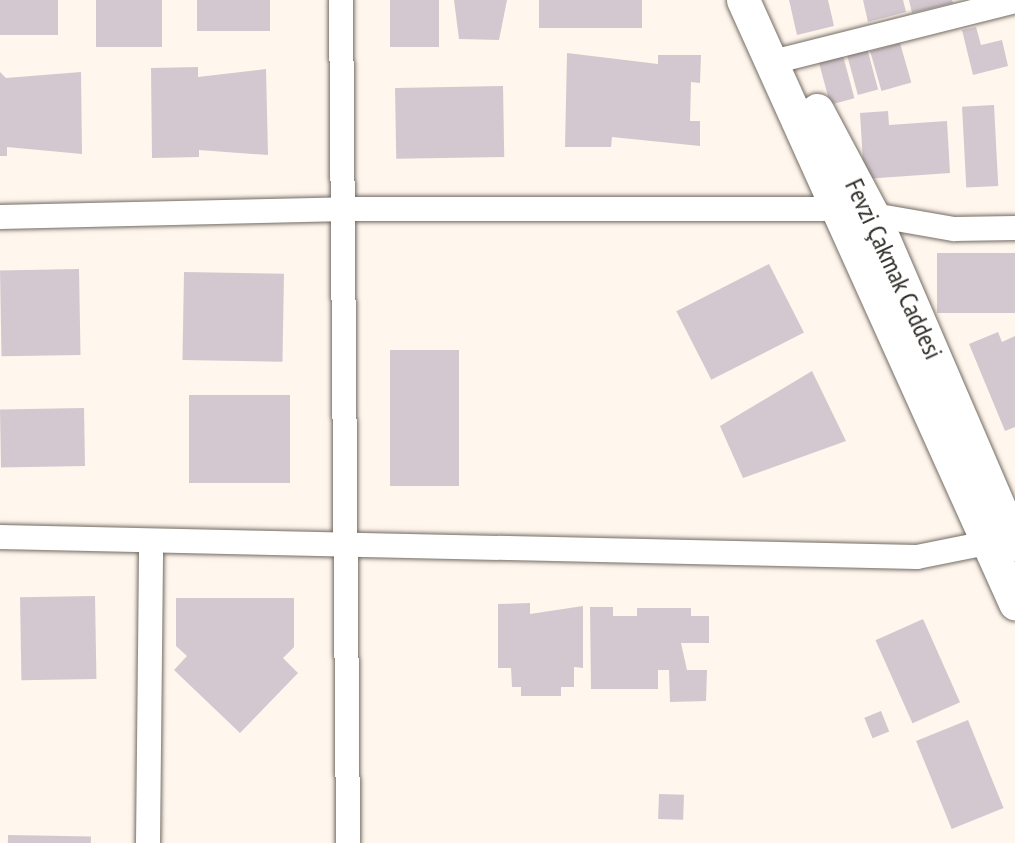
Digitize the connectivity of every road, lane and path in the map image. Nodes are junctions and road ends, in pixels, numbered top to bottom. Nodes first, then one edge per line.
1 (341, 0) edge
2 (743, 0) edge
3 (760, 0) edge
4 (1015, 1) edge
5 (782, 60) junction
6 (347, 209) junction
7 (839, 209) junction
8 (0, 218) edge
9 (874, 219) junction
10 (1015, 228) edge
11 (0, 537) edge
12 (151, 541) junction
13 (1001, 543) edge
14 (346, 547) junction
15 (1015, 603) edge
16 (148, 843) edge
17 (348, 843) edge

1 - 6 street
2 - 5 street
3 - 5 street, Fevzi Çakmak Caddesi
4 - 5 street
5 - 7 street
5 - 9 street, Fevzi Çakmak Caddesi
6 - 7 street
6 - 8 street
6 - 14 street
7 - 9 street
7 - 13 street
9 - 10 street
9 - 13 street, Fevzi Çakmak Caddesi
11 - 12 street
12 - 14 street
12 - 16 street
13 - 14 street
13 - 15 street
14 - 17 street

